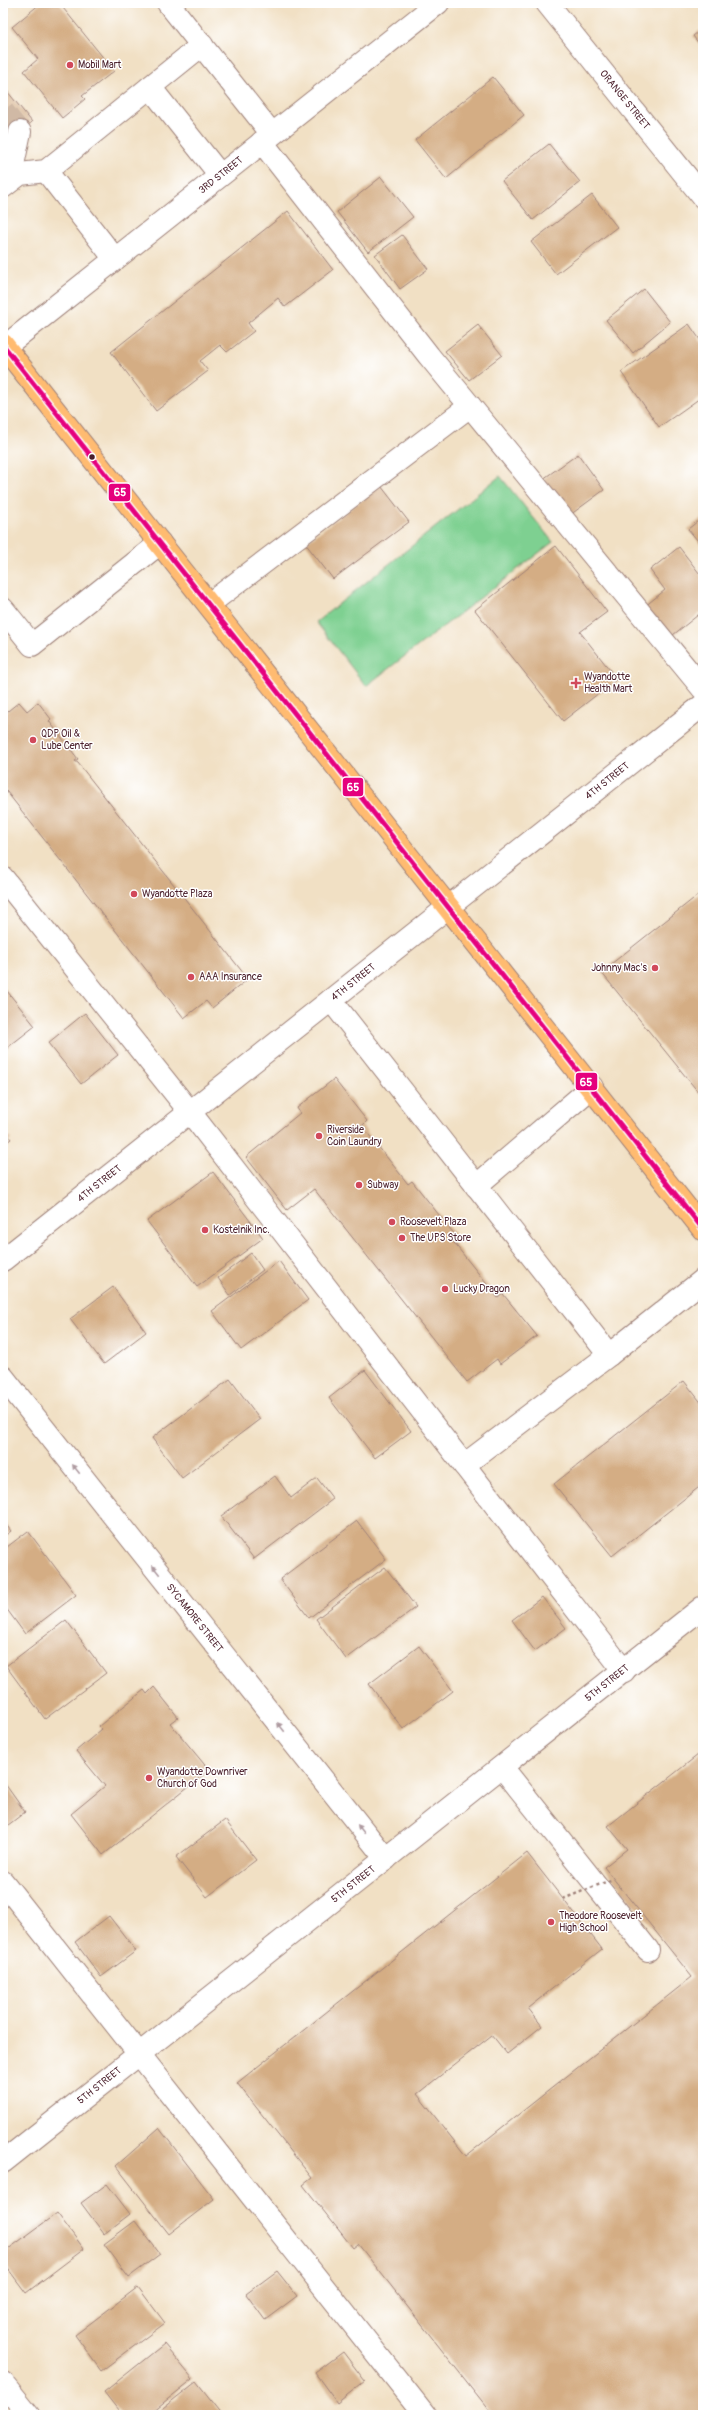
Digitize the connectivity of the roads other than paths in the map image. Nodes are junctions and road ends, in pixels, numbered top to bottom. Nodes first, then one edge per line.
1 (168, 3) edge
2 (438, 3) edge
3 (547, 3) edge
4 (202, 45) junction
5 (150, 87) junction
6 (20, 132) dead end
7 (267, 138) junction
8 (8, 168) edge
9 (46, 171) junction
10 (220, 176) junction
11 (703, 197) edge
12 (114, 259) junction
13 (3, 346) edge
14 (470, 406) junction
15 (160, 543) junction
16 (209, 604) junction
17 (3, 609) edge
18 (703, 690) edge
19 (703, 705) edge
20 (3, 878) edge
21 (449, 907) junction
22 (331, 1000) junction
23 (592, 1087) junction
24 (190, 1112) junction
25 (476, 1186) junction
26 (703, 1229) edge
27 (3, 1260) edge
28 (703, 1280) edge
29 (609, 1355) junction
30 (3, 1377) edge
31 (464, 1465) junction
32 (703, 1607) edge
33 (624, 1670) junction
34 (502, 1767) junction
35 (386, 1859) junction
36 (3, 1882) edge
37 (648, 1950) dead end
38 (141, 2054) junction
39 (3, 2162) edge
40 (3, 2382) edge
41 (29, 2415) edge
42 (425, 2415) edge

1 - 4 street
2 - 7 street, 3RD STREET
3 - 11 street, ORANGE STREET
4 - 5 street
4 - 7 street
5 - 9 street
5 - 10 street
6 - 8 street
7 - 10 street, 3RD STREET
7 - 14 street
8 - 9 street
9 - 12 street
10 - 12 street, 3RD STREET
12 - 13 street, 3RD STREET
13 - 15 main road
14 - 16 street
14 - 18 street
15 - 16 main road
15 - 17 street
16 - 21 main road
19 - 21 street, 4TH STREET
20 - 24 street
21 - 22 street, 4TH STREET
21 - 23 main road
22 - 24 street, 4TH STREET
22 - 25 street
23 - 25 street
23 - 26 main road
24 - 27 street, 4TH STREET
24 - 31 street
25 - 29 street
28 - 29 street
29 - 31 street
35 -> 30 street, SYCAMORE STREET
31 - 33 street
32 - 33 street, 5TH STREET
33 - 34 street, 5TH STREET
34 - 35 street, 5TH STREET
34 - 37 street
35 - 38 street, 5TH STREET
36 - 38 street
38 - 39 street, 5TH STREET
38 - 42 street
40 - 41 street

